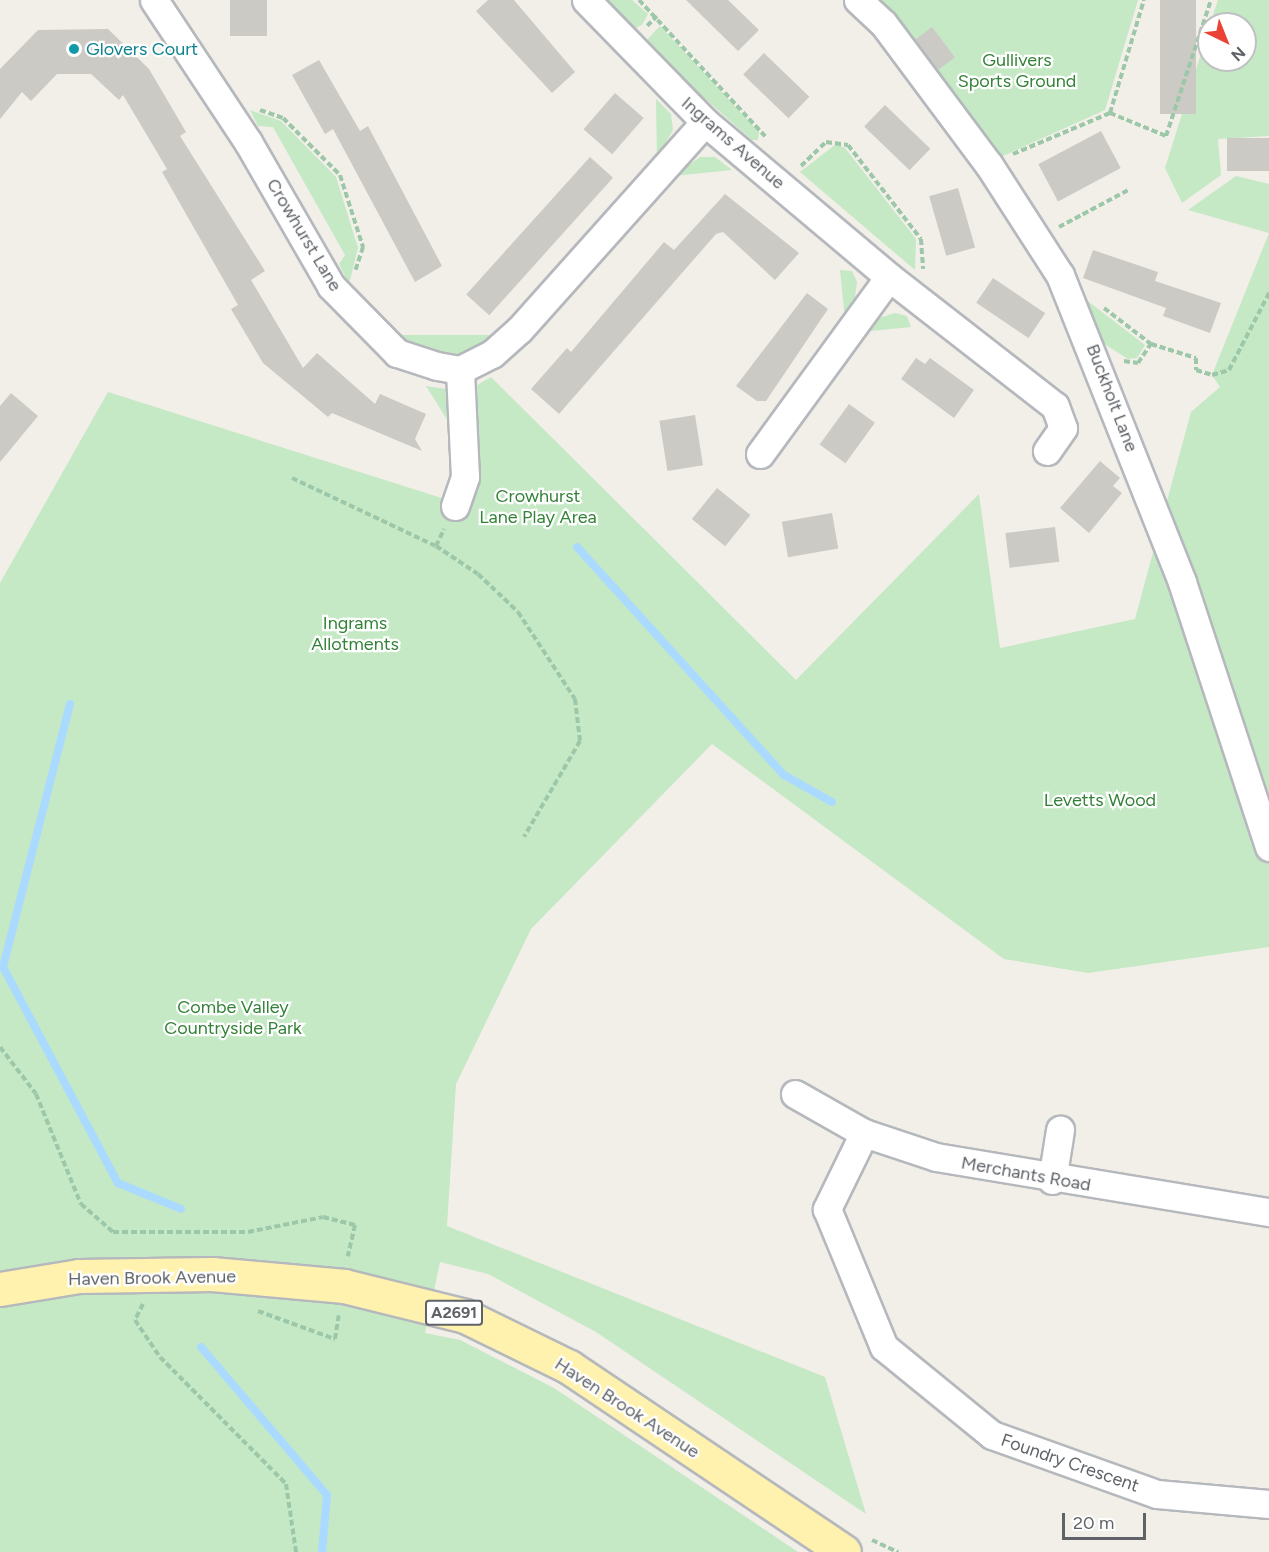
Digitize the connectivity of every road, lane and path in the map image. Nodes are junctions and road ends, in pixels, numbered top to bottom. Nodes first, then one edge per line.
1 (154, 0) edge
2 (586, 0) edge
3 (639, 0) edge
4 (858, 0) edge
5 (1144, 0) edge
6 (1211, 0) edge
7 (217, 96) junction
8 (1110, 113) junction
9 (705, 122) junction
10 (989, 165) junction
11 (773, 179) junction
12 (1128, 190) dead end
13 (1037, 238) junction
14 (899, 285) junction
15 (1269, 293) edge
16 (346, 302) junction
17 (1096, 302) dead end
18 (460, 370) junction
19 (1047, 450) dead end
20 (760, 454) dead end
21 (292, 478) dead end
22 (455, 506) dead end
23 (524, 837) dead end
24 (1269, 847) edge
25 (0, 1047) edge
26 (795, 1094) dead end
27 (1060, 1130) dead end
28 (864, 1133) junction
29 (1052, 1180) junction
30 (1269, 1212) edge
31 (348, 1259) dead end
32 (0, 1289) edge
33 (155, 1301) dead end
34 (340, 1303) dead end
35 (253, 1309) dead end
36 (1269, 1504) edge
37 (296, 1552) edge
38 (844, 1552) edge

1 - 7 street, Crowhurst Lane
2 - 9 street, Ingrams Avenue
3 - 11 path
4 - 10 street, Buckholt Lane
5 - 8 path
6 - 8 path
7 - 16 street, Crowhurst Lane
7 - 16 path
8 - 10 path
9 - 11 street, Ingrams Avenue
9 - 18 street
10 - 13 street, Buckholt Lane
11 - 14 street, Ingrams Avenue
11 - 14 path
12 - 13 path
13 - 24 street, Buckholt Lane
14 - 19 street, Ingrams Avenue
14 - 20 street
15 - 17 path
16 - 18 street, Crowhurst Lane
18 - 22 street
21 - 23 path
25 - 31 path
26 - 28 street, Merchants Road
27 - 29 street
28 - 29 street, Merchants Road
28 - 36 street, Foundry Crescent
29 - 30 street, Merchants Road
32 - 38 main road, Haven Brook Avenue / A2691
33 - 37 path
34 - 35 path

